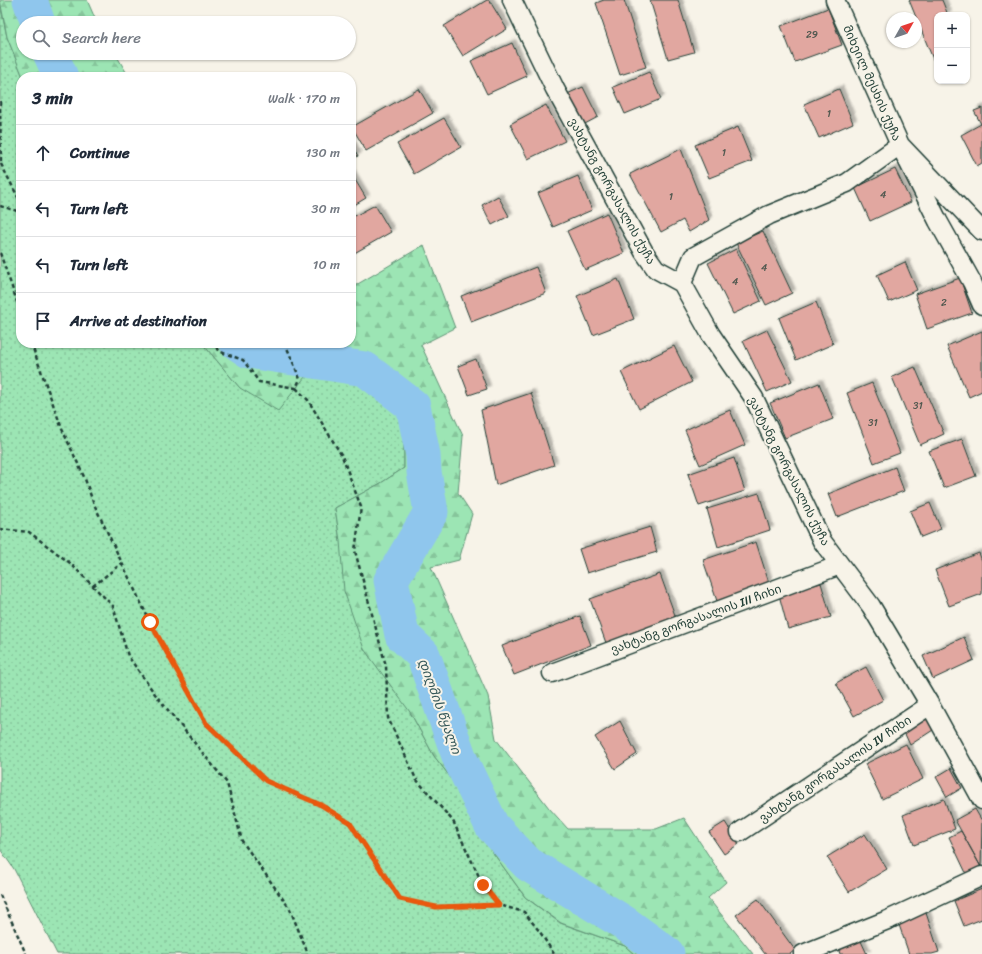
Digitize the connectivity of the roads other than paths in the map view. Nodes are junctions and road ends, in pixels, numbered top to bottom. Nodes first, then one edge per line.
1 (512, 0) edge
2 (835, 0) edge
3 (900, 145) junction
4 (982, 232) edge
5 (682, 283) junction
6 (982, 305) edge
7 (840, 565) junction
8 (552, 673) dead end
9 (930, 705) junction
10 (982, 800) edge
11 (740, 832) dead end
12 (982, 876) edge
13 (803, 954) edge

1 - 5 street, ვახტანგ გორგასალის ქუჩა
2 - 3 street, მიხეილ მესხის ქუჩა
3 - 4 street, მიხეილ მესხის ქუჩა
3 - 5 street
3 - 6 street
5 - 7 street, ვახტანგ გორგასალის ქუჩა
7 - 8 street, ვახტანგ გორგასალის III ჩიხი
7 - 9 street, ვახტანგ გორგასალის ქუჩა
9 - 10 street, ვახტანგ გორგასალის ქუჩა
9 - 11 street, ვახტანგ გორგასალის IV ჩიხი
12 - 13 street

